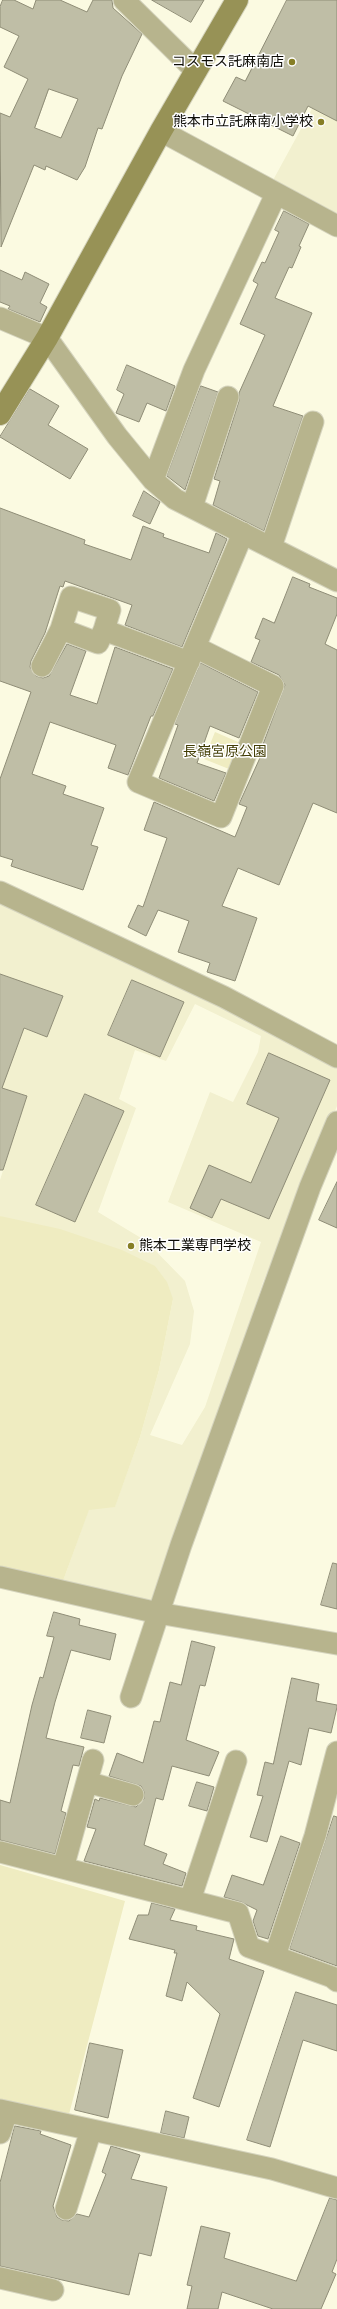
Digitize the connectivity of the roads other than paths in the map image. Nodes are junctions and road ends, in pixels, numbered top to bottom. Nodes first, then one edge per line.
1 (124, 0) edge
2 (237, 0) edge
3 (196, 71) junction
4 (161, 130) junction
5 (276, 194) junction
6 (337, 226) edge
7 (0, 318) edge
8 (47, 338) junction
9 (228, 397) dead end
10 (0, 414) edge
11 (313, 422) dead end
12 (153, 480) junction
13 (192, 507) junction
14 (243, 533) junction
15 (271, 547) junction
16 (337, 581) edge
17 (61, 629) junction
18 (104, 630) junction
19 (192, 654) junction
20 (42, 666) dead end
21 (0, 892) edge
22 (337, 1057) edge
23 (337, 1122) edge
24 (0, 1577) edge
25 (158, 1613) junction
26 (337, 1644) edge
27 (131, 1697) dead end
28 (337, 1752) edge
29 (93, 1760) dead end
30 (236, 1761) dead end
31 (87, 1782) junction
32 (133, 1795) dead end
33 (0, 1852) edge
34 (63, 1868) junction
35 (190, 1900) junction
36 (275, 1956) junction
37 (337, 1981) edge
38 (4, 2111) edge
39 (91, 2130) junction
40 (0, 2133) edge
41 (337, 2188) edge
42 (66, 2209) dead end
43 (0, 2278) edge
44 (53, 2290) dead end

1 - 3 street
2 - 3 street
3 - 4 street
4 - 5 street
4 - 8 street
5 - 6 street
5 - 12 street
7 - 8 street
8 - 10 street
8 - 12 street
9 - 13 street
11 - 15 street
12 - 13 street
13 - 14 street
14 - 15 street
14 - 19 street
15 - 16 street
17 - 18 street
17 - 18 street
17 - 20 street
18 - 19 street
19 - 19 street
21 - 22 street
23 - 25 street
24 - 25 street
25 - 26 street
25 - 27 street
28 - 36 street
29 - 31 street
30 - 35 street
31 - 32 street
31 - 34 street
33 - 34 street
34 - 35 street
35 - 36 street
36 - 37 street
38 - 39 street
38 - 40 street
39 - 41 street
39 - 42 street
43 - 44 street

